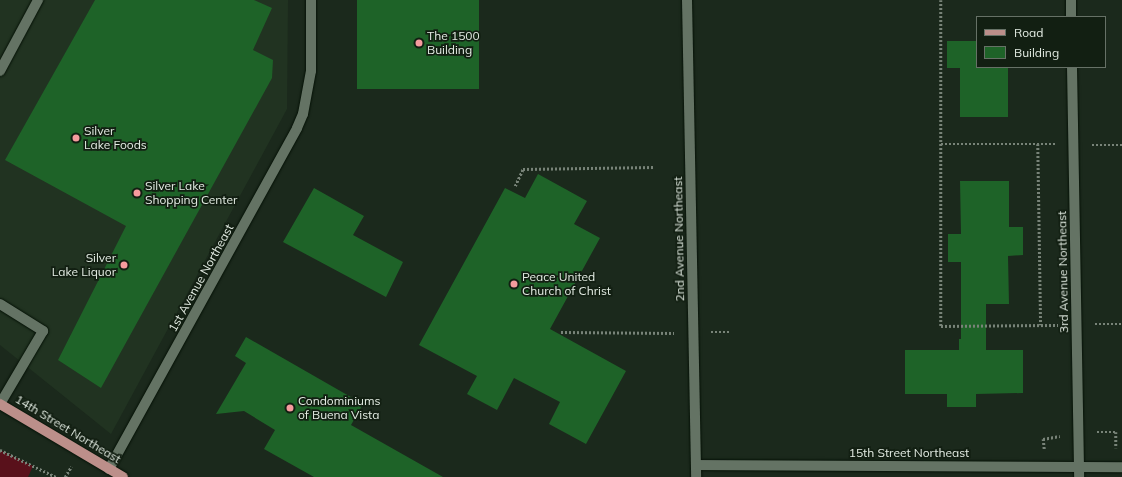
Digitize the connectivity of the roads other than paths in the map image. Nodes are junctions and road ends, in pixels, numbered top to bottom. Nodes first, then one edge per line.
1 (38, 0) edge
2 (311, 0) edge
3 (687, 0) edge
4 (1071, 0) edge
5 (1071, 16) edge
6 (1072, 68) edge
7 (0, 71) edge
8 (0, 304) edge
9 (0, 404) edge
10 (696, 464) junction
11 (1122, 467) edge
12 (109, 469) junction
13 (1079, 472) edge
14 (123, 477) edge
15 (696, 477) edge

1 - 7 street
2 - 12 street, 1st Avenue Northeast
3 - 10 street, 2nd Avenue Northeast
4 - 5 street
6 - 13 street, 3rd Avenue Northeast
8 - 9 street
9 - 12 main road, 14th Street Northeast
10 - 13 street, 15th Street Northeast
10 - 15 street, 2nd Avenue Northeast
11 - 13 street, 15th Street Northeast
12 - 14 main road, 14th Street Northeast

